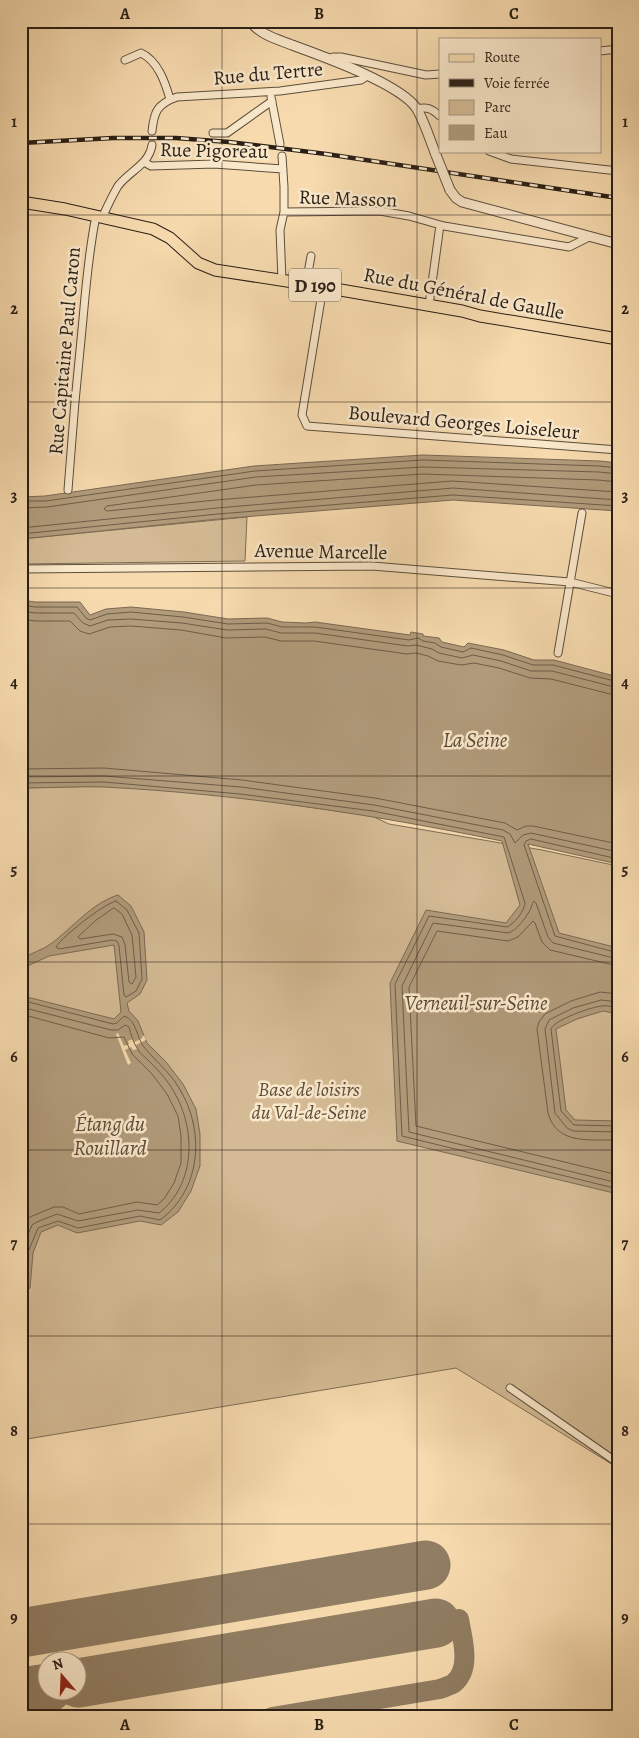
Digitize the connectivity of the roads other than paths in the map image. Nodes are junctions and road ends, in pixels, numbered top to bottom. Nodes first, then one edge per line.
1 (250, 21) edge
2 (618, 49) edge
3 (602, 51) edge
4 (329, 59) junction
5 (125, 60) dead end
6 (439, 74) edge
7 (367, 76) junction
8 (270, 92) junction
9 (170, 99) junction
10 (272, 101) junction
11 (417, 109) junction
12 (439, 115) edge
13 (152, 132) tunnel mouth
14 (213, 133) dead end
15 (280, 144) dead end
16 (152, 145) tunnel mouth
17 (492, 152) edge
18 (282, 156) dead end
19 (144, 162) junction
20 (283, 169) junction
21 (618, 171) edge
22 (21, 202) edge
23 (284, 212) junction
24 (99, 217) junction
25 (440, 225) junction
26 (589, 237) junction
27 (618, 244) edge
28 (311, 256) dead end
29 (282, 280) junction
30 (306, 284) junction
31 (323, 287) junction
32 (429, 305) junction
33 (618, 339) edge
34 (618, 450) edge
35 (68, 490) dead end
36 (582, 513) dead end
37 (21, 569) edge
38 (570, 582) junction
39 (618, 594) edge
40 (558, 653) dead end
41 (510, 1388) dead end
42 (618, 1463) edge

1 - 4 street
2 - 3 street
4 - 6 street
4 - 7 street
5 - 9 street
7 - 8 street, Rue du Tertre
7 - 11 street
8 - 9 street, Rue du Tertre
8 - 10 street
9 - 13 street
10 - 14 street
10 - 15 street
11 - 12 street
11 - 26 street, bridge
16 - 19 street
17 - 21 street
18 - 20 street
19 - 20 street, Rue Pigoreau
19 - 24 street
20 - 23 street
22 - 24 main road, Rue du Général de Gaulle / D 190
23 - 25 street, Rue Masson
23 - 29 street
24 - 29 main road, Rue du Général de Gaulle / D 190
24 - 35 street, Rue Capitaine Paul Caron
25 - 26 street, Rue Masson
25 - 32 street
26 - 27 street
28 - 30 street
29 - 30 main road, Rue du Général de Gaulle / D 190
30 - 31 main road, Rue du Général de Gaulle / D 190
31 - 32 main road, Rue du Général de Gaulle / D 190
31 - 34 street, Boulevard Georges Loiseleur
32 - 33 main road, Rue du Général de Gaulle / D 190
36 - 38 street
37 - 38 street, Avenue Marcelle
38 - 39 street, Avenue Marcelle
38 - 40 street
41 - 42 street

